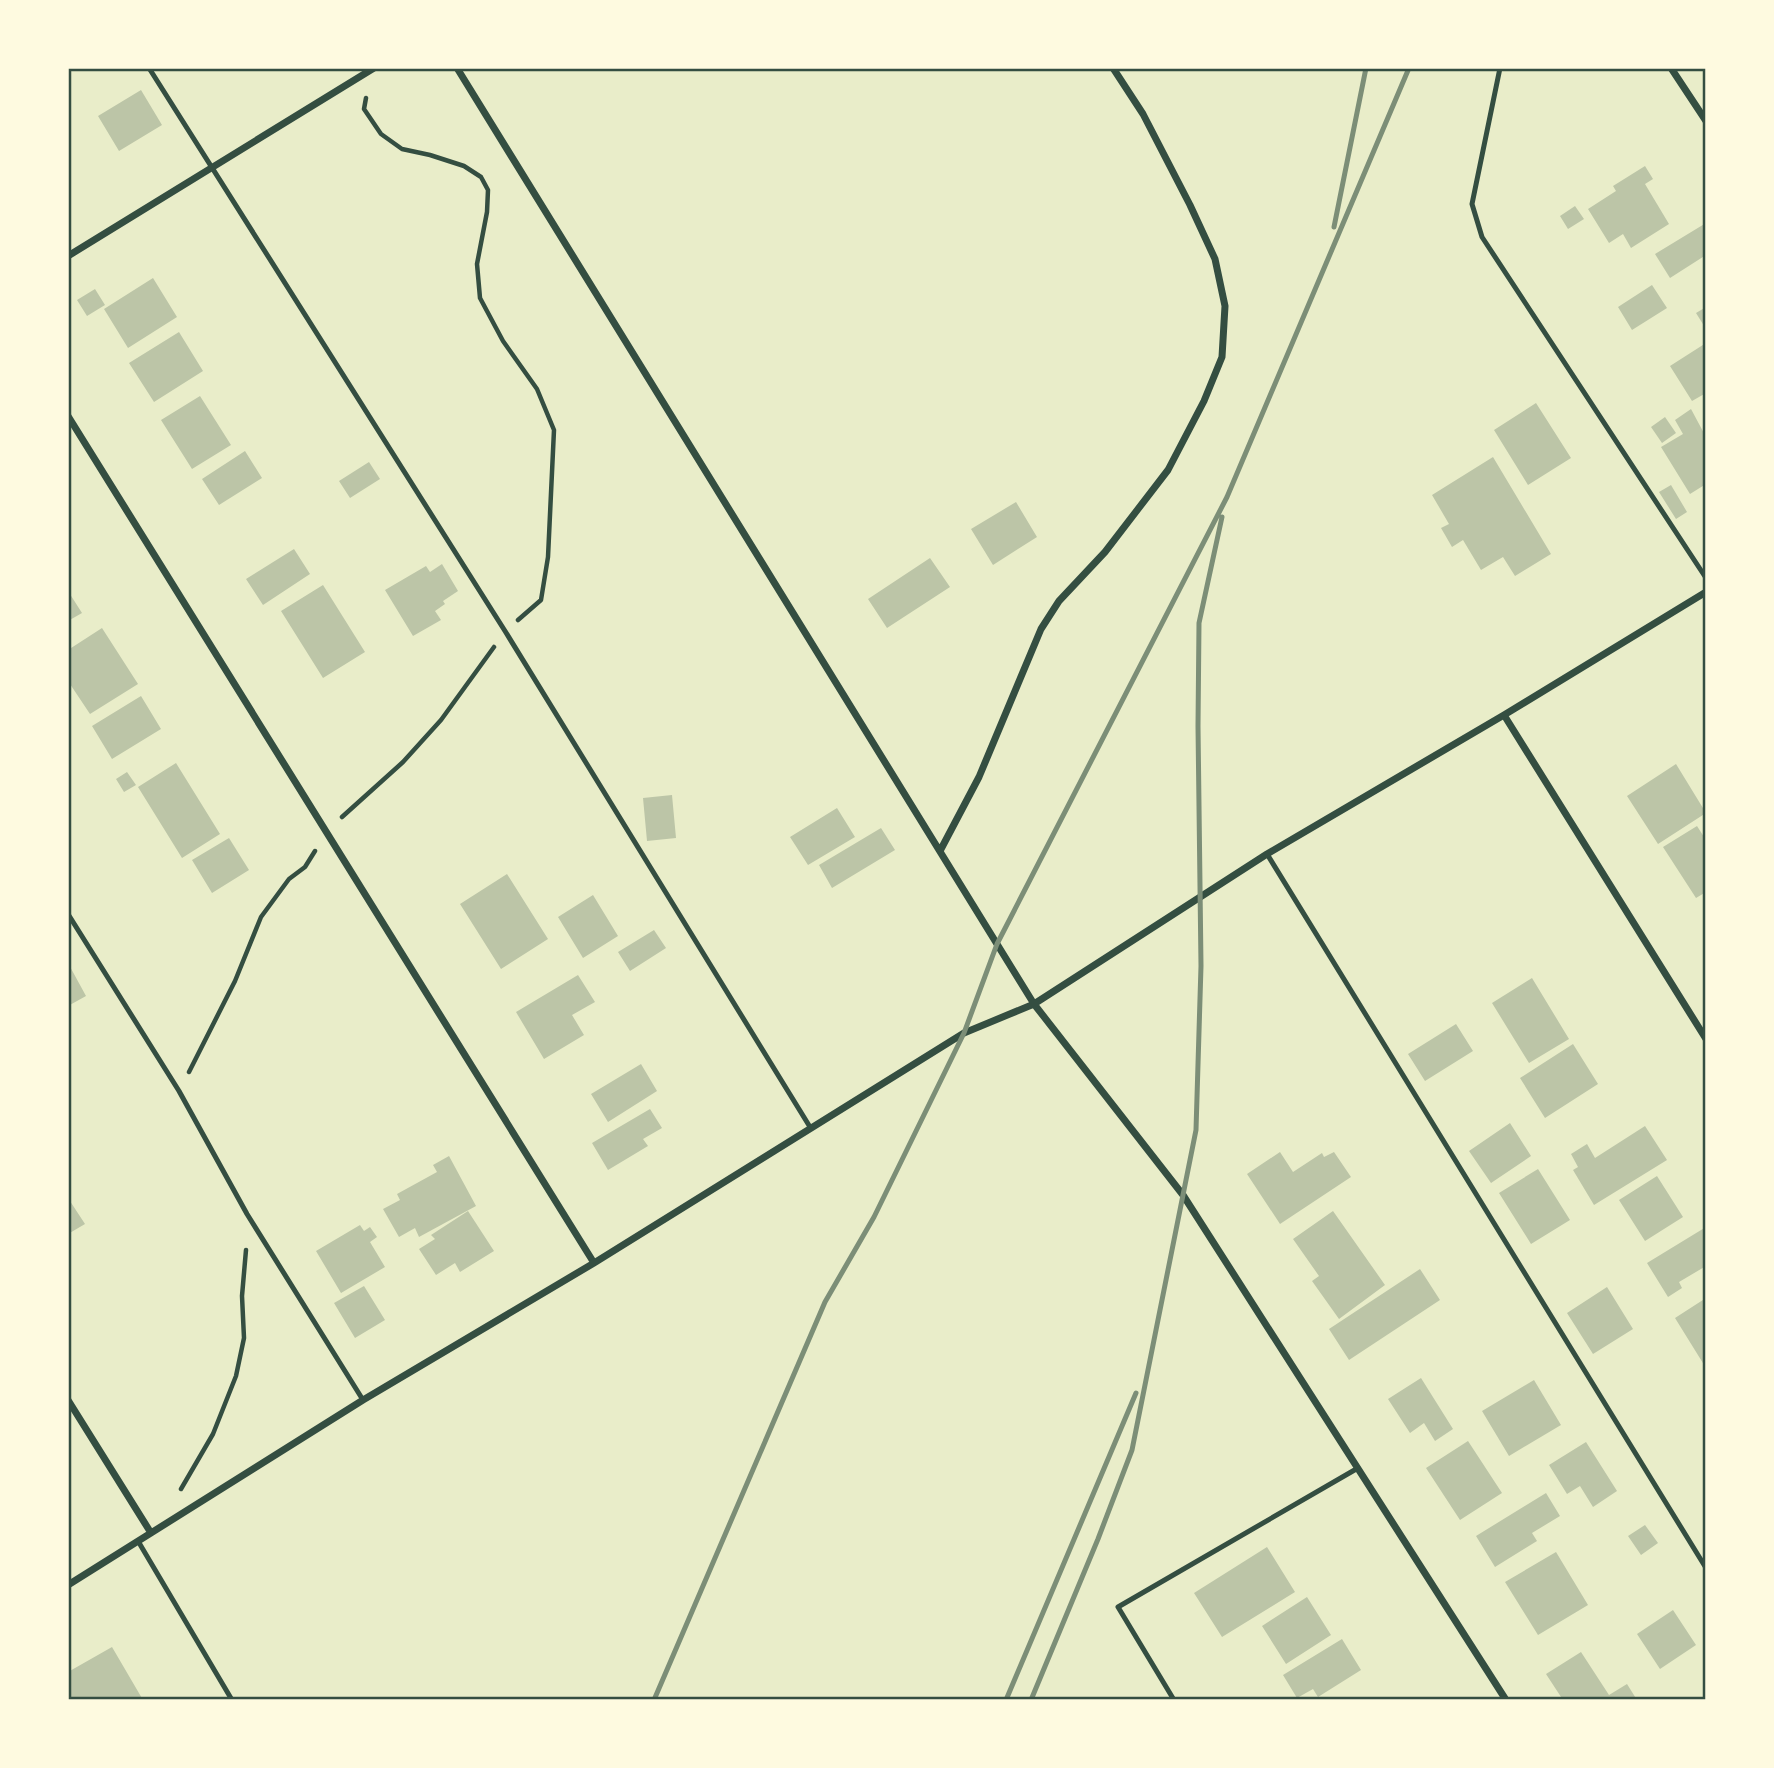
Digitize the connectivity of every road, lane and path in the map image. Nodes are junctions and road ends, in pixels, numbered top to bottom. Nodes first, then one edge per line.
1 (149, 68) edge
2 (457, 68) edge
3 (1113, 68) edge
4 (1500, 68) edge
5 (1671, 68) edge
6 (372, 69) edge
7 (1706, 121) edge
8 (213, 169) junction
9 (68, 256) edge
10 (68, 416) edge
11 (1706, 578) edge
12 (1706, 592) edge
13 (505, 631) junction
14 (1504, 715) junction
15 (327, 830) junction
16 (940, 851) junction
17 (1268, 854) junction
18 (68, 914) edge
19 (1034, 1004) junction
20 (1706, 1039) edge
21 (179, 1091) junction
22 (810, 1127) junction
23 (247, 1214) junction
24 (594, 1263) junction
25 (68, 1400) edge
26 (363, 1400) junction
27 (1357, 1468) junction
28 (178, 1493) dead end
29 (151, 1533) junction
30 (138, 1541) junction
31 (1706, 1568) edge
32 (68, 1585) edge
33 (232, 1700) edge
34 (1174, 1700) edge
35 (1506, 1700) edge

1 - 8 lane
2 - 16 street
3 - 16 street
4 - 11 lane
5 - 7 street
6 - 8 street
6 - 13 path
8 - 9 street
8 - 13 lane
10 - 15 street
12 - 14 street
13 - 15 path
13 - 22 lane
14 - 17 street
14 - 20 street
15 - 21 path
15 - 24 street
16 - 19 street
17 - 19 street
17 - 31 lane
18 - 21 lane
19 - 22 street
19 - 27 street
21 - 23 lane
22 - 24 street
23 - 26 lane
23 - 28 path
24 - 26 street
25 - 29 street
26 - 29 street
27 - 34 lane
27 - 35 street
29 - 30 street
30 - 32 street
30 - 33 lane

